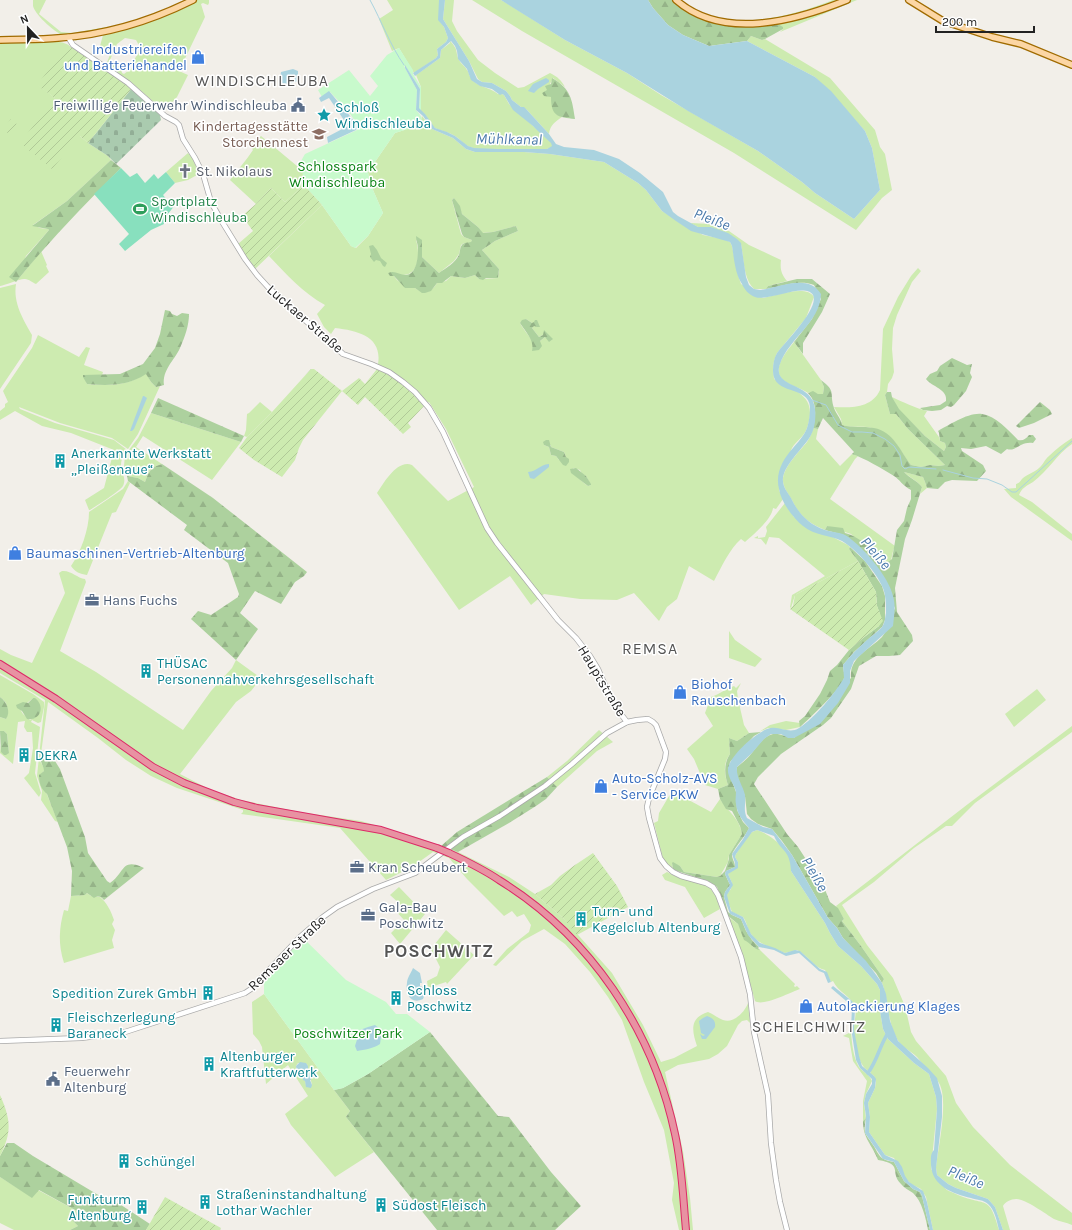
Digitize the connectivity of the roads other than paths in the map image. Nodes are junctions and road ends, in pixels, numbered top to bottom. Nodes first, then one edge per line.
1 (193, 0) edge
2 (676, 0) edge
3 (847, 0) edge
4 (909, 0) edge
5 (68, 37) junction
6 (0, 40) edge
7 (1072, 66) edge
8 (541, 598) joint
9 (0, 664) edge
10 (627, 722) junction
11 (0, 1041) edge
12 (686, 1230) edge
13 (787, 1230) edge

1 - 5 main road
2 - 3 main road
4 - 7 main road
5 - 6 main road
5 - 8 street, Luckaer Straße
8 - 10 street, Hauptstraße
9 - 12 highway, bridge
10 - 11 street, Remsaer Straße
10 - 13 street, Hauptstraße

